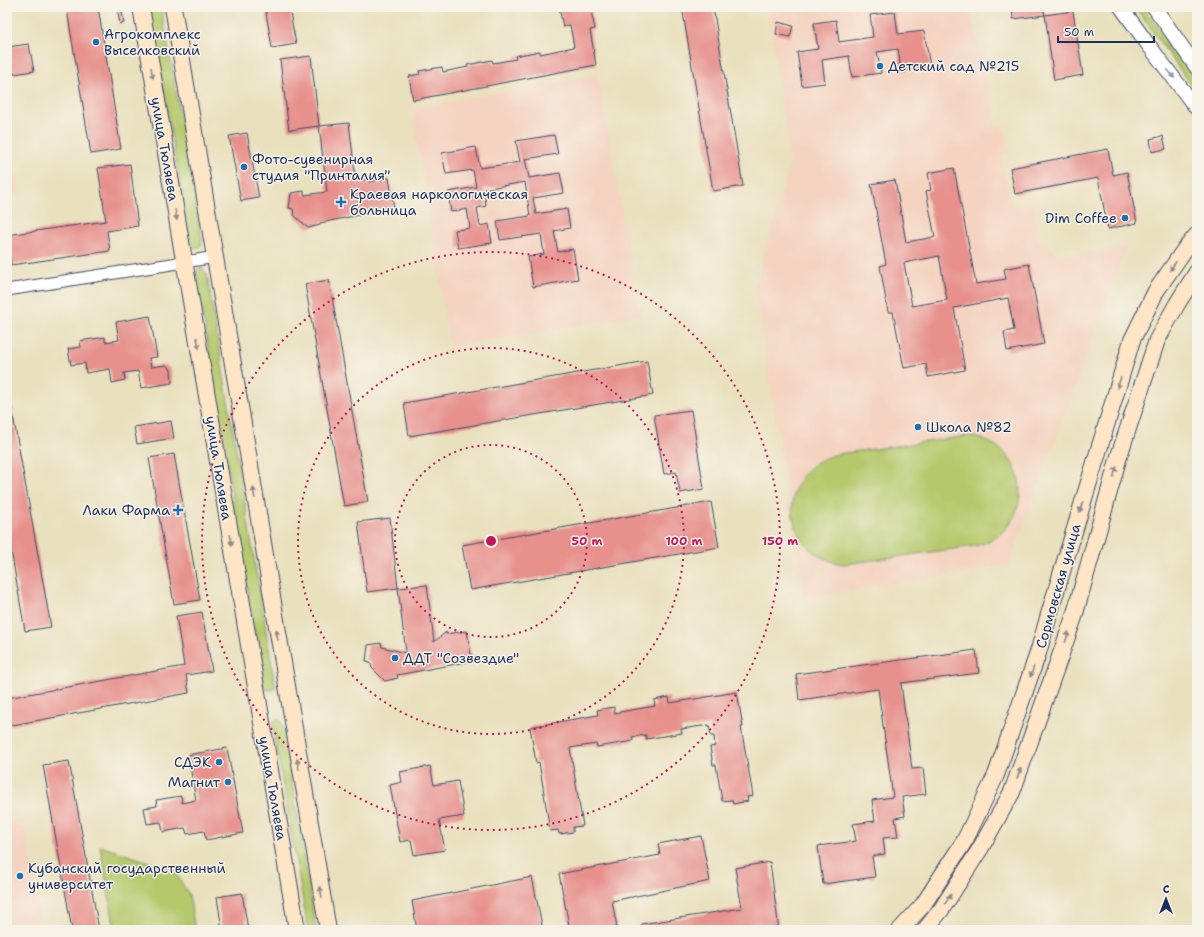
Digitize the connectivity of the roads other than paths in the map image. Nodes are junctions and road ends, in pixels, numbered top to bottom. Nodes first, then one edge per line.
1 (141, 7) edge
2 (173, 7) edge
3 (1121, 7) edge
4 (1154, 7) edge
5 (1197, 68) edge
6 (1197, 109) edge
7 (1197, 234) edge
8 (216, 257) junction
9 (184, 262) junction
10 (1197, 272) edge
11 (7, 290) edge
12 (989, 788) junction
13 (1008, 797) junction
14 (297, 930) edge
15 (328, 930) edge
16 (900, 930) edge
17 (925, 930) edge

1 -> 9 main road, улица Тюляева
2 - 8 main road, улица Тюляева
3 -> 6 street
4 - 5 street
7 -> 12 main road, Сормовская улица
8 - 9 street
15 -> 8 main road, улица Тюляева
9 - 11 street
9 -> 14 main road, улица Тюляева
13 -> 10 main road, Сормовская улица
12 - 13 main road
12 - 16 main road, Сормовская улица
17 -> 13 main road, Сормовская улица

